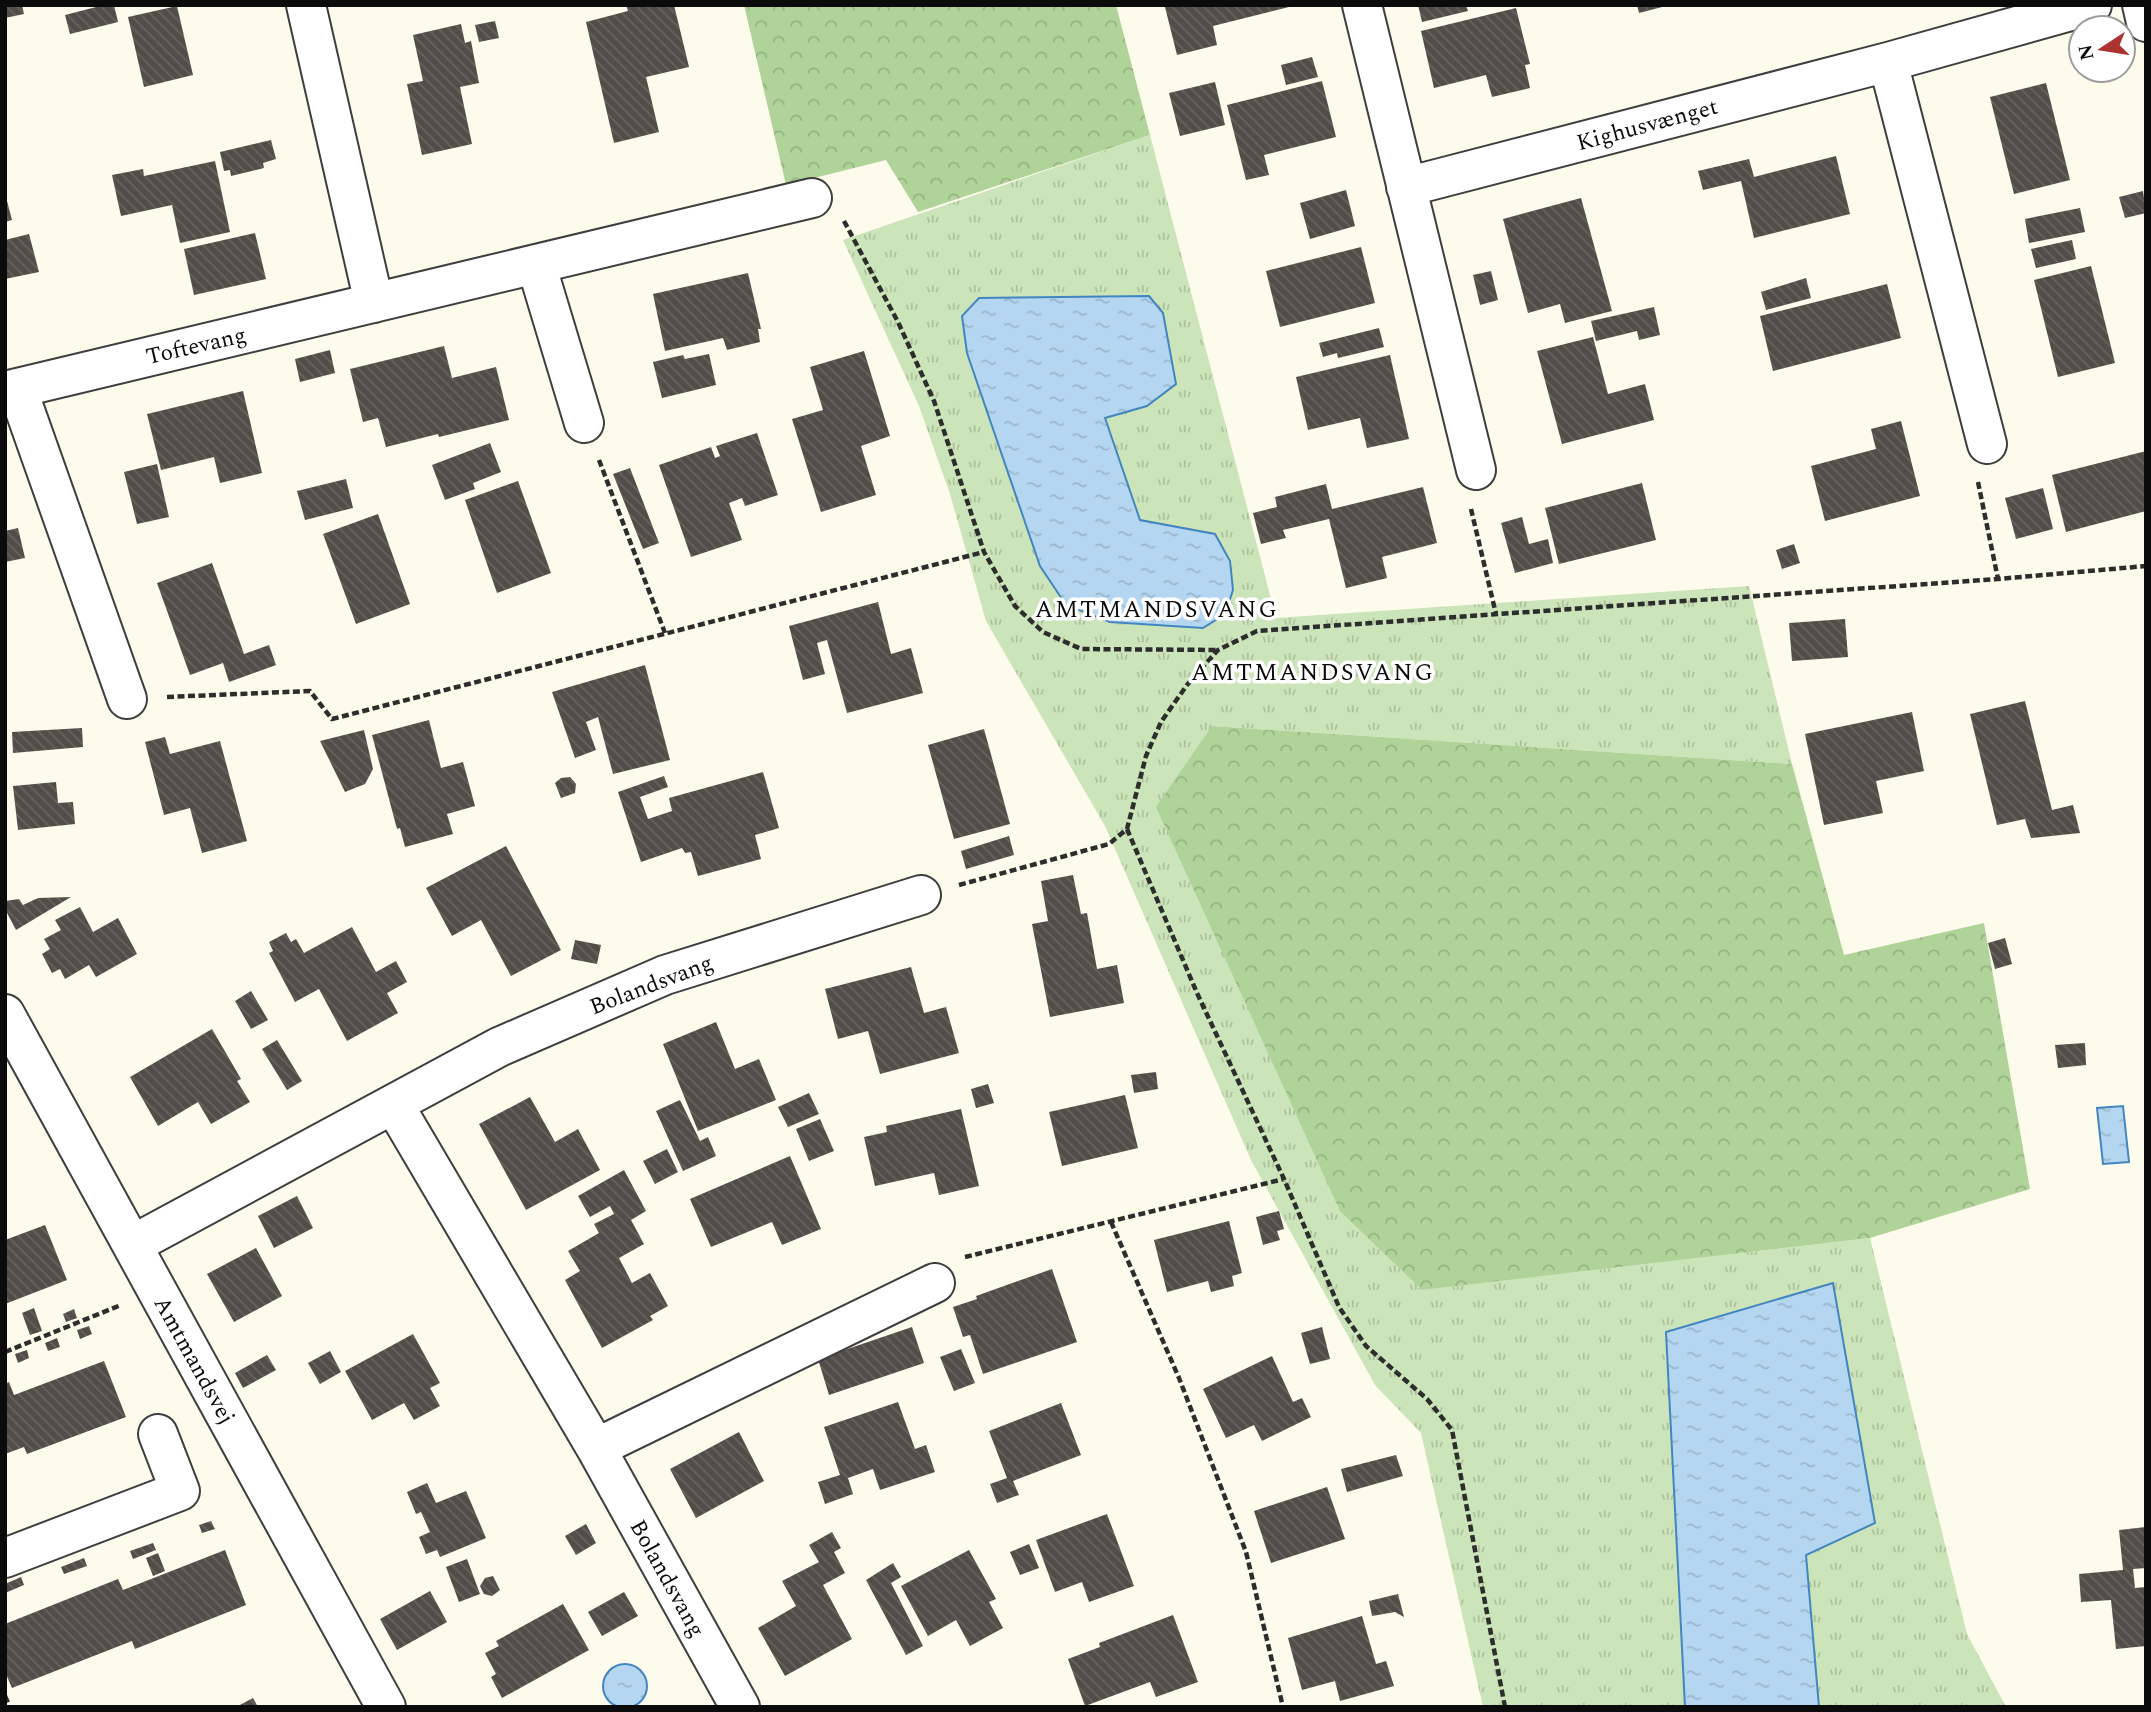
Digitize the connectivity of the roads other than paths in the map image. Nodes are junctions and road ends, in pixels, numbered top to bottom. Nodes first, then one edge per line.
1 (306, 5) edge
2 (1362, 5) edge
3 (2092, 5) edge
4 (2142, 5) edge
5 (2146, 22) edge
6 (1888, 62) junction
7 (1406, 187) junction
8 (813, 198) road end
9 (536, 264) junction
10 (374, 303) junction
11 (11, 389) edge
12 (584, 423) road end
13 (1987, 443) road end
14 (1476, 470) road end
15 (127, 699) road end
16 (921, 895) road end
17 (5, 1014) edge
18 (394, 1105) junction
19 (132, 1245) junction
20 (935, 1283) road end
21 (158, 1434) dead end
22 (596, 1448) junction
23 (5, 1558) edge
24 (386, 1707) edge
25 (740, 1707) edge

1 - 10 street
2 - 7 street
3 - 6 street, Kighusvænget
4 - 5 street
6 - 7 street, Kighusvænget
6 - 13 street
7 - 14 street
8 - 9 street, Toftevang
9 - 10 street, Toftevang
9 - 12 street
10 - 11 street, Toftevang
11 - 15 street, Toftevang
16 - 18 street, Bolandsvang
17 - 19 street, Amtmandsvej
18 - 19 street, Bolandsvang
18 - 22 street, Bolandsvang
19 - 24 street, Amtmandsvej
20 - 22 street
21 - 23 street
22 - 25 street, Bolandsvang

